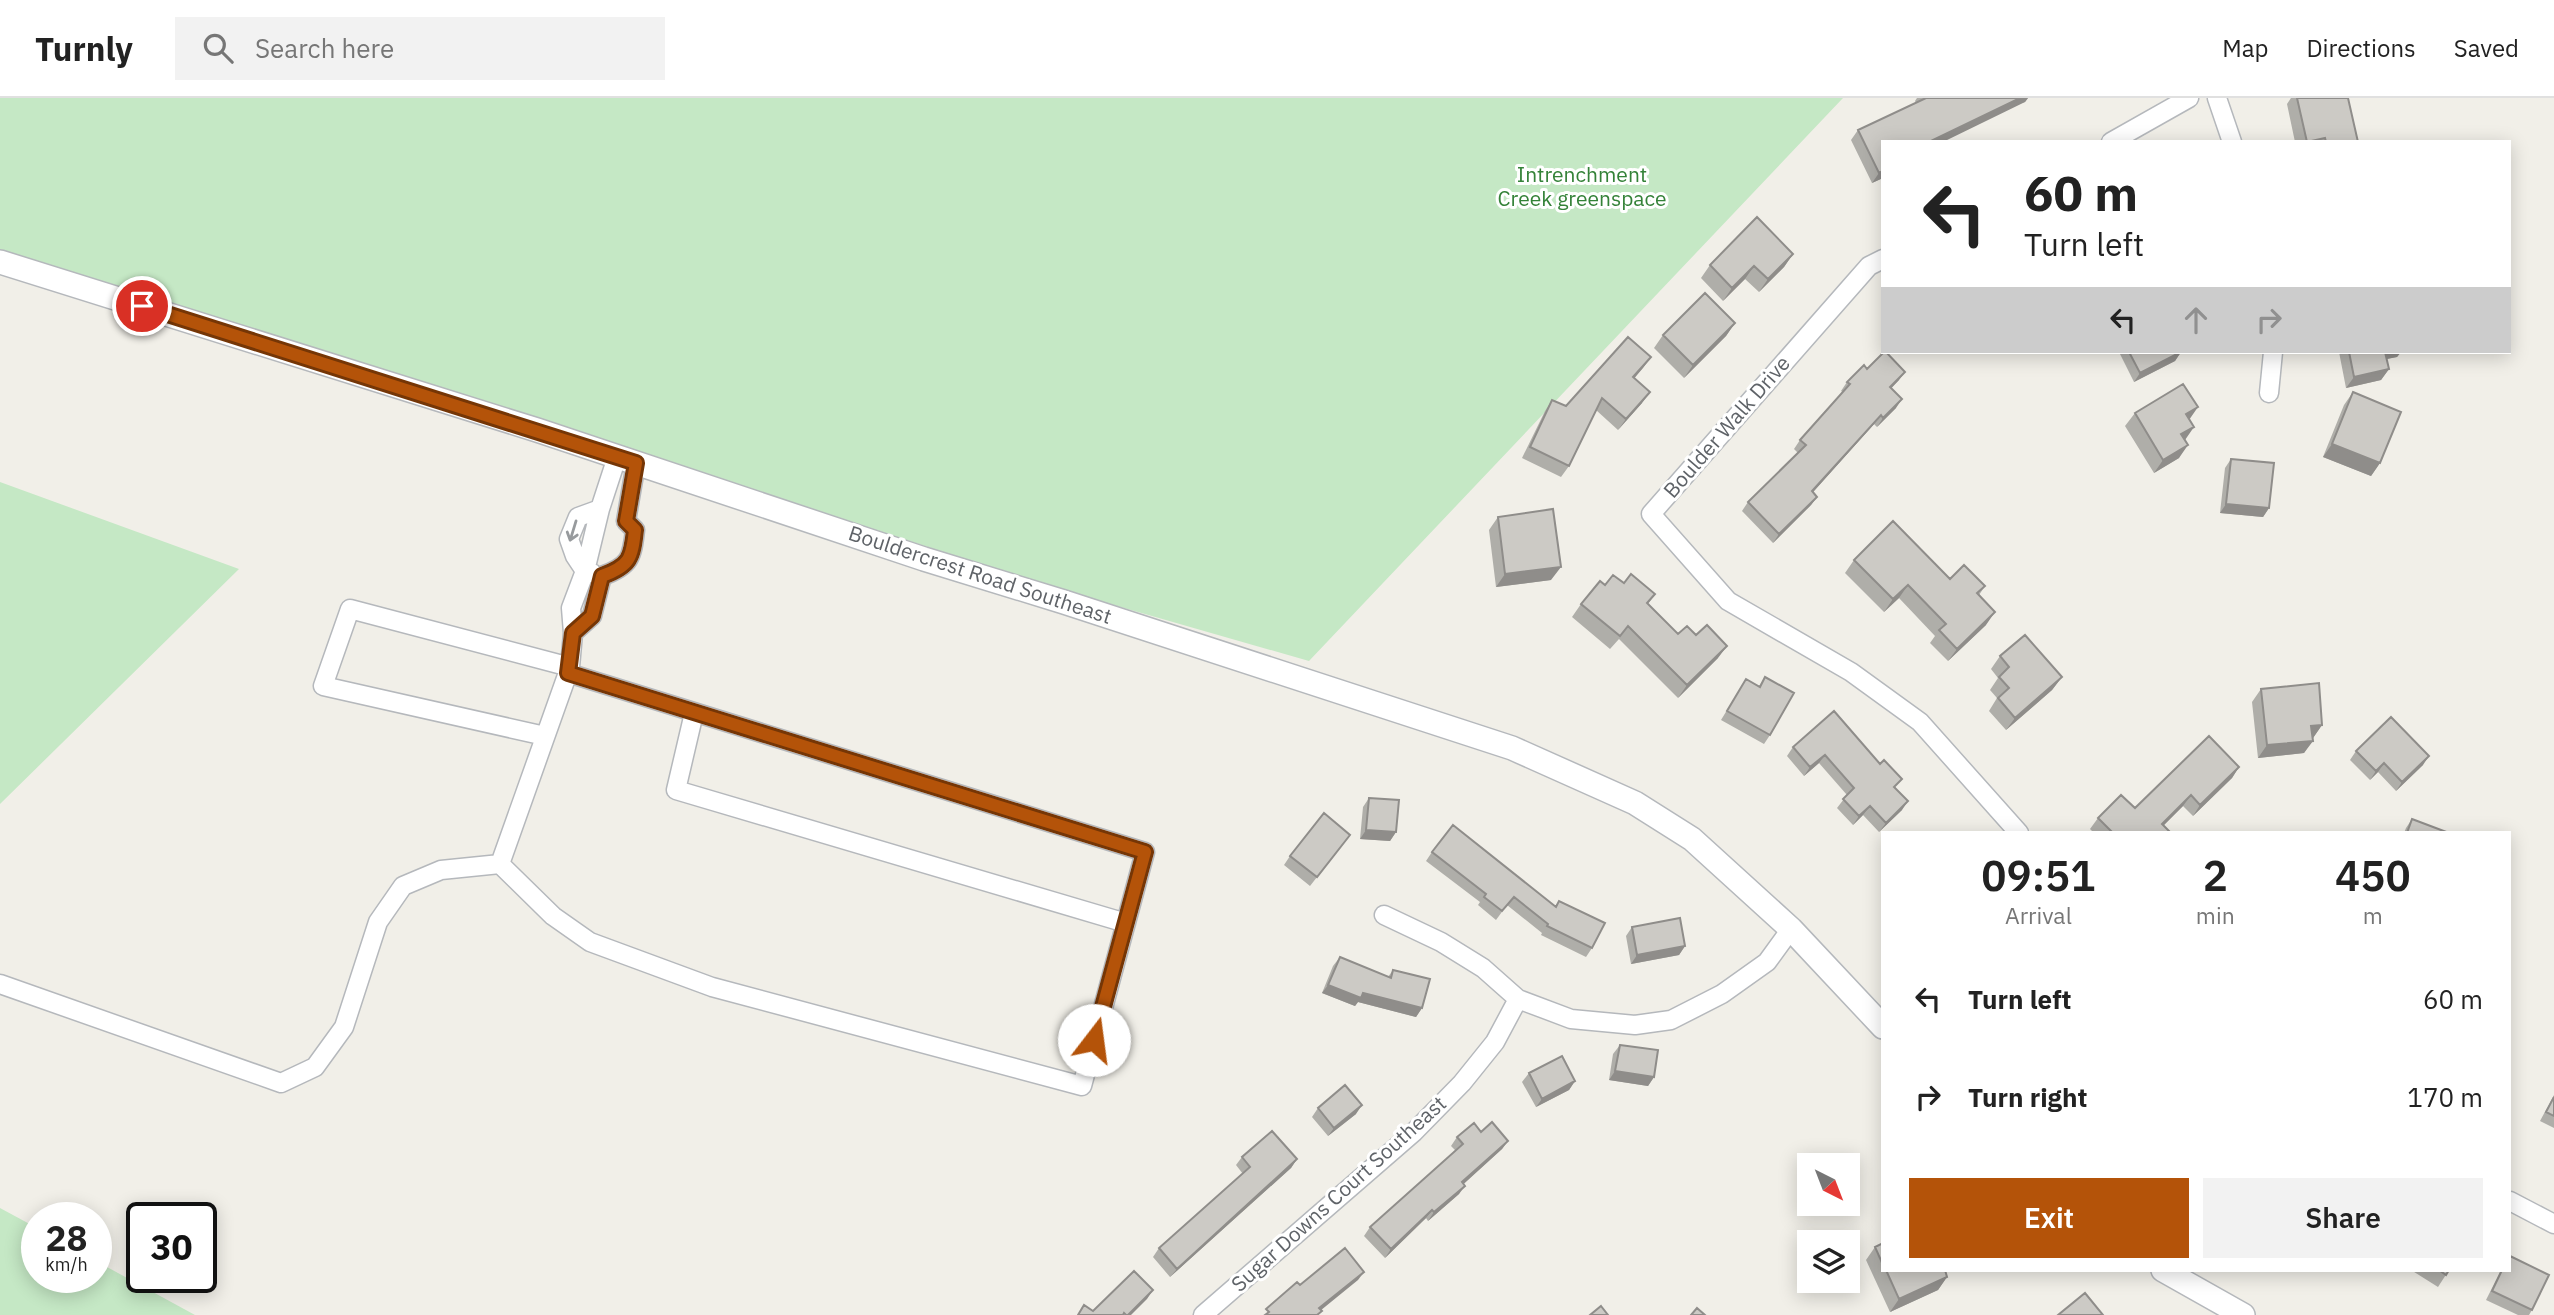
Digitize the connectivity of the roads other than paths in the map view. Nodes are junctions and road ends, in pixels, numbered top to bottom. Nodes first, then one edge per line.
1 (2189, 98) edge
2 (2217, 98) edge
3 (2115, 140) edge
4 (2231, 140) edge
5 (1881, 259) edge
6 (0, 262) edge
7 (2273, 354) edge
8 (2269, 393) dead end
9 (626, 460) junction
10 (594, 573) junction
11 (569, 670) junction
12 (694, 713) junction
13 (545, 736) junction
14 (2017, 831) edge
15 (500, 864) junction
16 (1384, 915) dead end
17 (1126, 923) junction
18 (1791, 929) junction
19 (0, 984) edge
20 (1518, 999) junction
21 (1881, 1025) edge
22 (2511, 1202) edge
23 (2554, 1224) edge
24 (2168, 1272) edge
25 (1203, 1315) edge
26 (2243, 1315) edge

1 - 3 street
2 - 4 street
5 - 14 street, Boulder Walk Drive
6 - 9 street, Bouldercrest Road Southeast
7 - 8 street
9 -> 10 street
9 - 10 street
9 - 18 street, Bouldercrest Road Southeast
10 - 11 street
11 - 12 street
11 - 13 street
11 - 13 street
12 - 17 street
12 - 17 street
13 - 15 street
15 - 17 street
15 - 19 street
16 - 20 street
18 - 20 street
18 - 21 street, Bouldercrest Road Southeast
20 - 25 street, Sugar Downs Court Southeast
22 - 23 street
24 - 26 street

